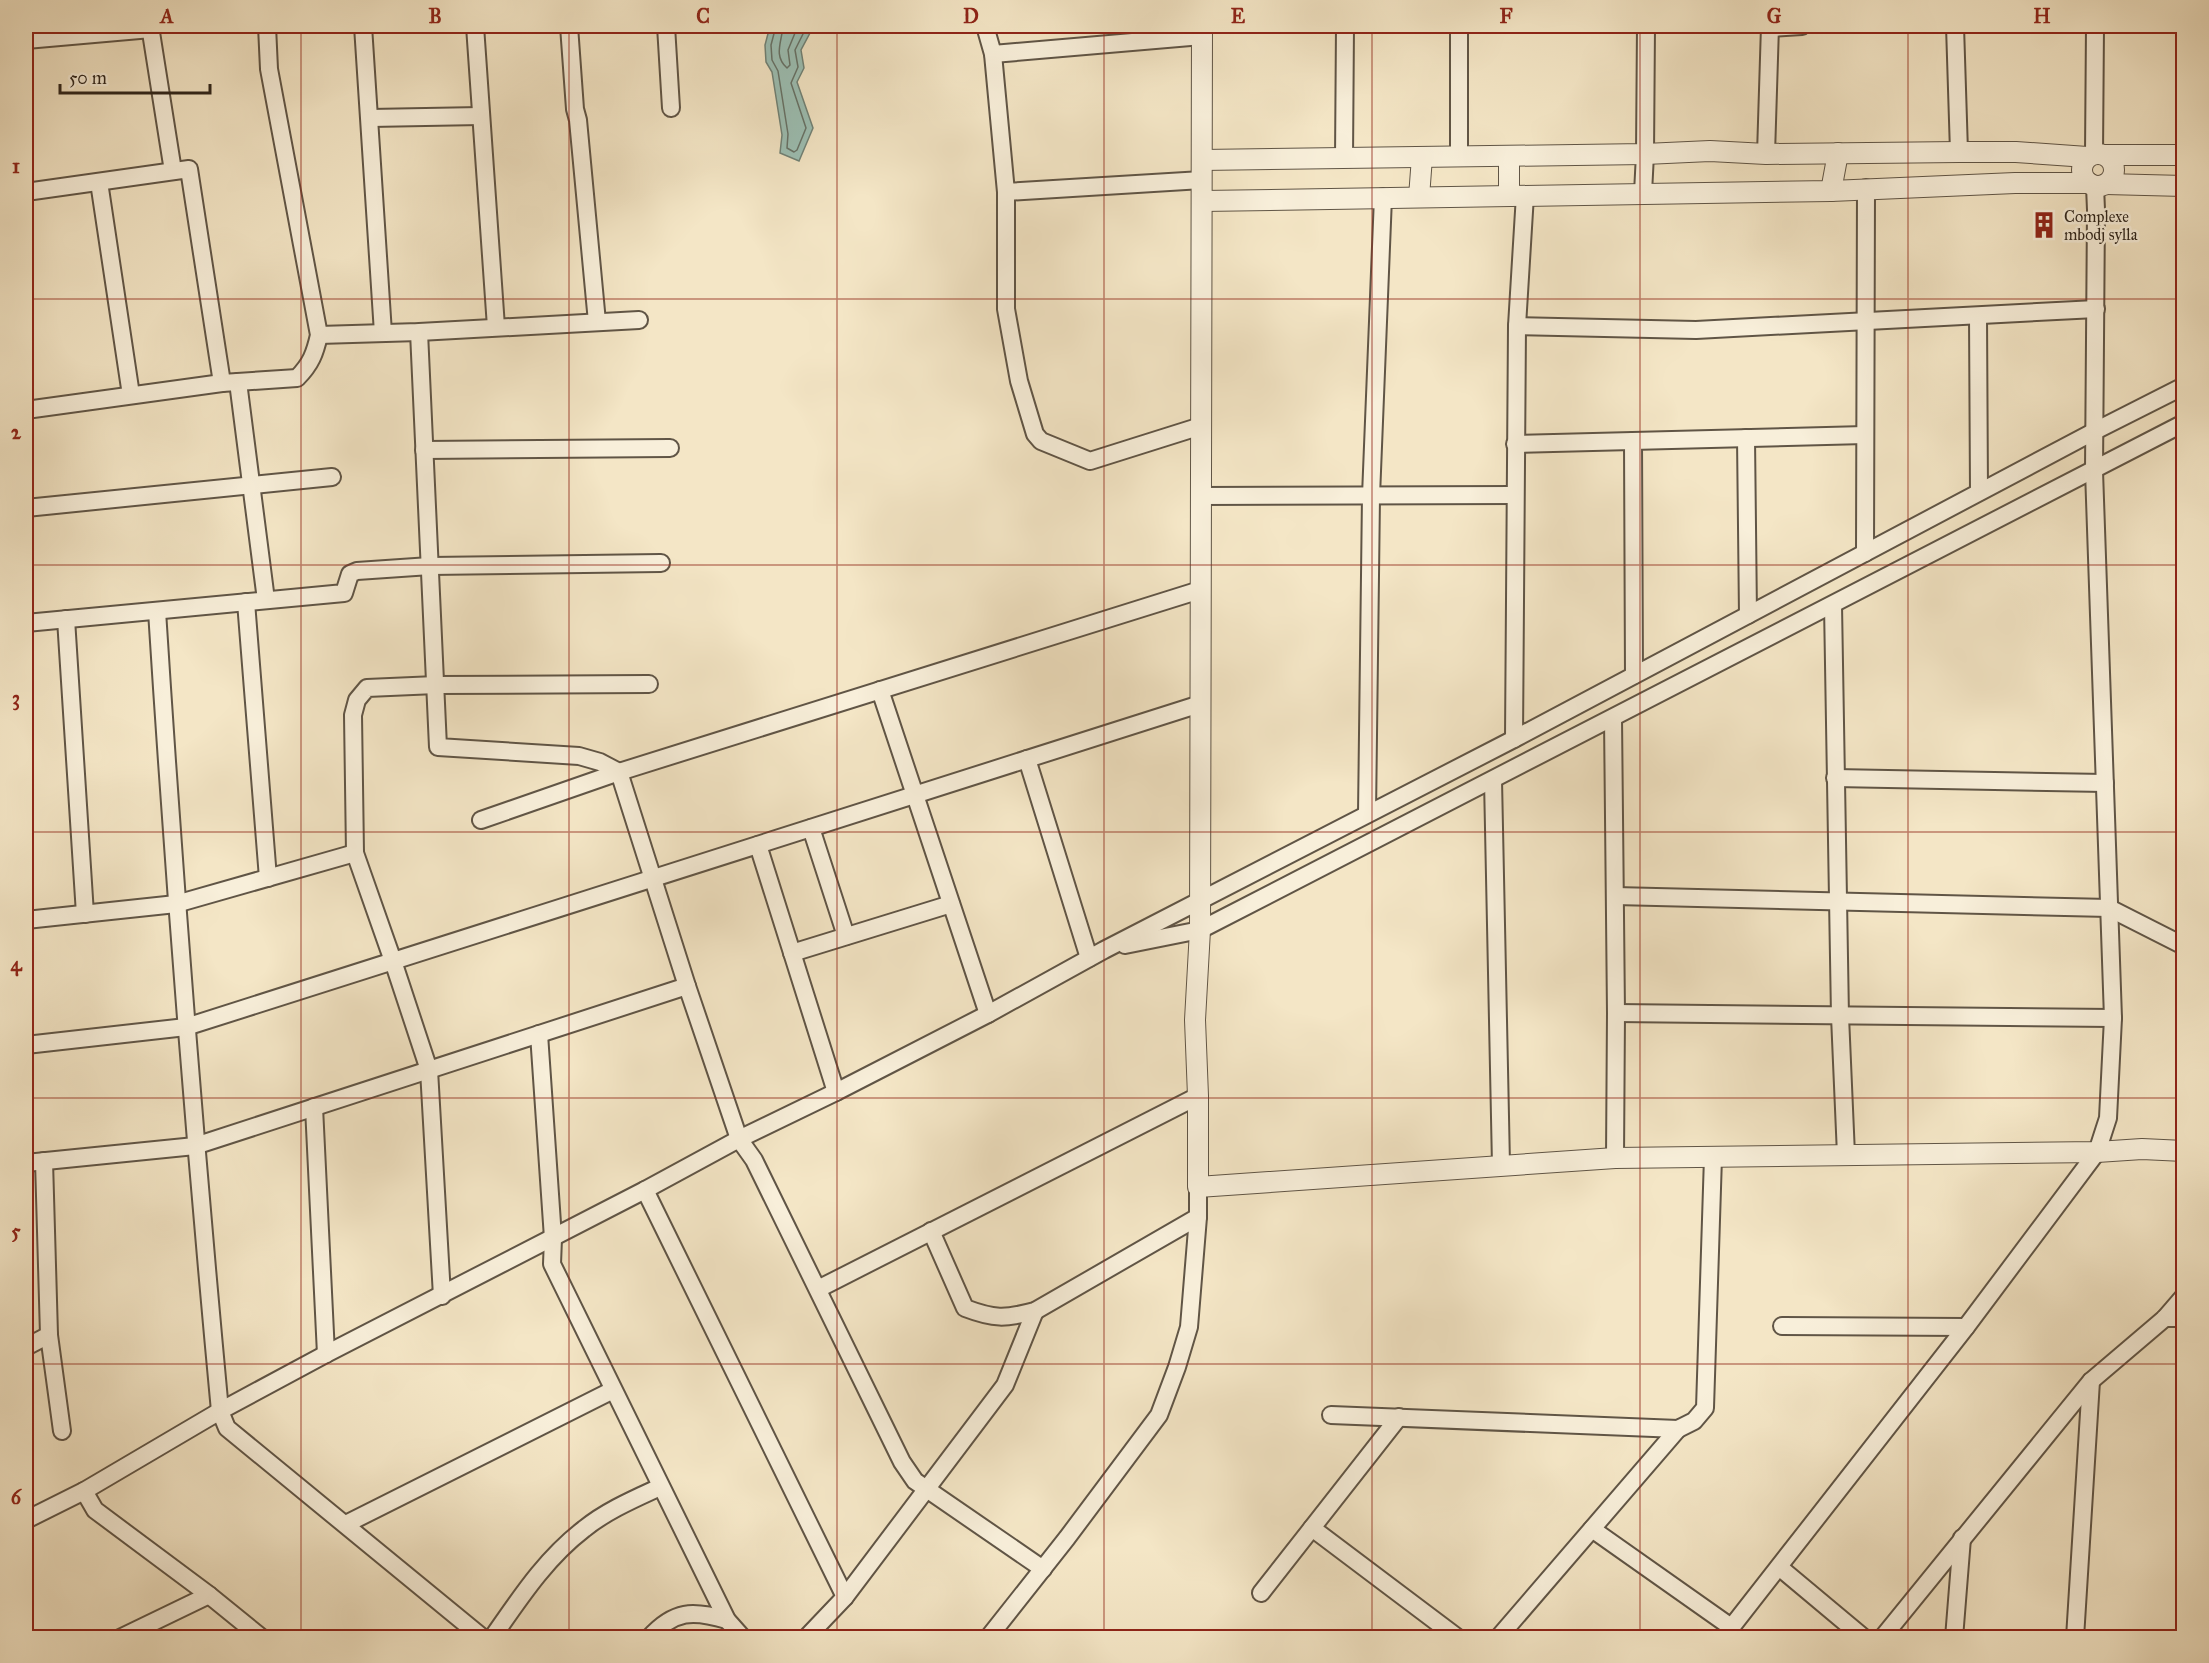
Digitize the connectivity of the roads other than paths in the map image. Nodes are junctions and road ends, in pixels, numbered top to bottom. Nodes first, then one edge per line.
1 (267, 26) edge
2 (363, 26) edge
3 (475, 26) edge
4 (569, 26) edge
5 (666, 26) edge
6 (985, 26) edge
7 (1345, 26) edge
8 (1459, 26) edge
9 (1646, 26) edge
10 (1770, 26) edge
11 (1802, 26) edge
12 (1955, 26) edge
13 (2095, 26) edge
14 (150, 27) edge
15 (1202, 31) edge
16 (26, 40) edge
17 (993, 54) junction
18 (671, 108) dead end
19 (481, 116) junction
20 (370, 118) junction
21 (1959, 152) junction
22 (1838, 153) junction
23 (1645, 154) junction
24 (1766, 154) junction
25 (2095, 155) junction
26 (2184, 155) edge
27 (1509, 156) junction
28 (1422, 157) junction
29 (1459, 157) junction
30 (1344, 158) junction
31 (1202, 160) junction
32 (173, 171) junction
33 (1202, 180) junction
34 (99, 182) junction
35 (2096, 184) junction
36 (2184, 186) edge
37 (1866, 188) junction
38 (1831, 191) junction
39 (26, 192) edge
40 (1006, 192) junction
41 (1643, 193) junction
42 (1517, 195) junction
43 (1419, 197) junction
44 (1383, 198) junction
45 (1202, 201) junction
46 (2096, 309) junction
47 (1978, 316) junction
48 (639, 320) dead end
49 (597, 322) junction
50 (1865, 322) junction
51 (1517, 326) junction
52 (496, 327) junction
53 (419, 332) junction
54 (383, 333) junction
55 (319, 335) junction
56 (230, 383) junction
57 (2184, 386) edge
58 (131, 395) junction
59 (26, 410) edge
60 (2184, 423) edge
61 (1201, 426) junction
62 (2095, 431) junction
63 (1865, 435) junction
64 (1746, 438) junction
65 (1633, 441) junction
66 (1515, 444) junction
67 (670, 448) dead end
68 (424, 450) junction
69 (2094, 471) junction
70 (332, 477) dead end
71 (251, 485) junction
72 (1979, 492) junction
73 (1515, 495) junction
74 (1200, 496) junction
75 (1371, 496) junction
76 (26, 508) edge
77 (1865, 553) junction
78 (661, 563) dead end
79 (430, 566) junction
80 (1200, 590) junction
81 (266, 600) junction
82 (246, 602) junction
83 (1833, 605) junction
84 (157, 611) junction
85 (1748, 615) junction
86 (66, 619) junction
87 (26, 623) edge
88 (1634, 675) junction
89 (649, 684) dead end
90 (436, 686) junction
91 (880, 690) junction
92 (1200, 704) junction
93 (1613, 718) junction
94 (1514, 739) junction
95 (1027, 759) junction
96 (619, 772) junction
97 (1835, 778) junction
98 (1493, 780) junction
99 (2105, 783) junction
100 (915, 795) junction
101 (1367, 814) junction
102 (481, 820) dead end
103 (811, 828) junction
104 (758, 845) junction
105 (354, 853) junction
106 (267, 878) junction
107 (653, 879) junction
108 (1615, 896) junction
109 (1838, 900) junction
110 (1200, 901) junction
111 (176, 904) junction
112 (951, 904) junction
113 (2109, 908) junction
114 (85, 914) junction
115 (26, 920) edge
116 (1200, 930) junction
117 (846, 936) junction
118 (2184, 946) edge
119 (792, 953) junction
120 (1096, 954) junction
121 (393, 961) junction
122 (687, 986) junction
123 (1616, 1013) junction
124 (988, 1014) junction
125 (1840, 1016) junction
126 (2113, 1018) junction
127 (186, 1027) junction
128 (539, 1034) junction
129 (26, 1045) edge
130 (429, 1070) junction
131 (836, 1092) junction
132 (1198, 1096) junction
133 (314, 1107) junction
134 (739, 1139) junction
135 (195, 1146) junction
136 (2184, 1151) edge
137 (2097, 1152) junction
138 (1846, 1155) junction
139 (1713, 1157) junction
140 (1615, 1158) junction
141 (44, 1161) junction
142 (26, 1163) edge
143 (1501, 1165) junction
144 (1198, 1186) junction
145 (645, 1190) junction
146 (1198, 1217) junction
147 (931, 1232) junction
148 (553, 1238) junction
149 (818, 1289) junction
150 (442, 1296) junction
151 (2184, 1296) edge
152 (1035, 1311) junction
153 (2165, 1318) junction
154 (2184, 1318) edge
155 (1782, 1326) dead end
156 (1966, 1327) junction
157 (49, 1335) junction
158 (26, 1347) edge
159 (326, 1354) junction
160 (2091, 1381) junction
161 (613, 1390) junction
162 (220, 1411) junction
163 (1331, 1415) dead end
164 (1399, 1417) junction
165 (1678, 1429) junction
166 (62, 1431) dead end
167 (660, 1487) junction
168 (926, 1489) junction
169 (84, 1491) junction
170 (26, 1520) edge
171 (346, 1524) junction
172 (1312, 1528) junction
173 (1592, 1529) junction
174 (1962, 1538) junction
175 (1779, 1567) junction
176 (1043, 1569) junction
177 (1261, 1593) dead end
178 (209, 1595) junction
179 (844, 1597) junction
180 (727, 1620) junction
181 (1727, 1632) edge
182 (120, 1638) edge
183 (262, 1638) edge
184 (483, 1638) edge
185 (492, 1638) edge
186 (649, 1638) edge
187 (743, 1638) edge
188 (806, 1638) edge
189 (988, 1638) edge
190 (1458, 1638) edge
191 (1498, 1638) edge
192 (1864, 1638) edge
193 (1882, 1638) edge
194 (1954, 1638) edge
195 (2075, 1638) edge

1 - 55 street
2 - 20 street
3 - 19 street
4 - 49 street
5 - 18 street
6 - 17 street
7 - 30 street
8 - 29 street
9 - 23 street
10 - 11 street
10 - 24 street
12 - 21 street
13 - 25 street
14 - 16 street
14 - 32 street
15 - 17 street
15 - 31 street
17 - 40 street
19 - 20 street
19 - 52 street
20 - 54 street
21 - 22 street
21 - 25 street
22 - 24 street
22 - 38 street
23 - 24 street
23 - 27 street
23 - 41 street
25 - 26 street
25 - 35 street
25 - 35 street
27 - 29 street
27 - 42 street
28 - 29 street
28 - 30 street
28 - 43 street
30 - 31 street
31 - 33 street
32 - 34 street
32 - 56 street
33 - 40 street
33 - 45 street
34 - 39 street
34 - 58 street
35 - 36 street
35 - 37 street
35 - 46 street
37 - 38 street
37 - 50 street
38 - 41 street
40 - 61 street
41 - 42 street
42 - 43 street
42 - 51 street
43 - 44 street
44 - 45 street
44 - 75 street
45 - 61 street
46 - 47 street
46 - 62 street
47 - 50 street
47 - 72 street
48 - 49 street
49 - 52 street
50 - 51 street
50 - 63 street
51 - 66 street
52 - 53 street
53 - 54 street
53 - 68 street
54 - 55 street
55 - 56 street
56 - 58 street
56 - 71 street
57 - 62 street
58 - 59 street
60 - 69 street
61 - 74 street
62 - 69 street
62 - 72 street
63 - 64 street
63 - 77 street
64 - 65 street
64 - 85 street
65 - 66 street
65 - 88 street
66 - 73 street
67 - 68 street
68 - 79 street
69 - 83 street
69 - 99 street
70 - 71 street
71 - 76 street
71 - 81 street
72 - 77 street
73 - 75 street
73 - 94 street
74 - 75 street
74 - 80 street
75 - 101 street
77 - 85 street
78 - 79 street
79 - 81 street
79 - 90 street
80 - 91 street
80 - 92 street
81 - 82 street
82 - 84 street
82 - 106 street
83 - 93 street
83 - 97 street
84 - 86 street
84 - 111 street
85 - 88 street
86 - 87 street
86 - 114 street
88 - 94 street
89 - 90 street
90 - 96 street
90 - 105 street
91 - 96 street
91 - 100 street
92 - 95 street
92 - 110 street
93 - 98 street
93 - 108 street
94 - 101 street
95 - 100 street
95 - 120 street
96 - 102 street
96 - 107 street
97 - 99 street
97 - 109 street
98 - 116 street
98 - 143 street
99 - 113 street
100 - 103 street
100 - 112 street
101 - 110 street
103 - 104 street
103 - 117 street
104 - 107 street
104 - 119 street
105 - 106 street
105 - 121 street
106 - 111 street
107 - 121 street
107 - 122 street
108 - 109 street
108 - 123 street
109 - 113 street
109 - 125 street
110 - 116 street
110 - 120 street
111 - 114 street
111 - 127 street
112 - 117 street
112 - 124 street
113 - 118 street
113 - 126 street
114 - 115 street
116 - 120 street
116 - 132 street
117 - 119 street
119 - 131 street
120 - 124 street
121 - 127 street
121 - 130 street
122 - 128 street
122 - 134 street
123 - 125 street
123 - 140 street
124 - 131 street
125 - 126 street
125 - 138 street
126 - 137 street
127 - 129 street
127 - 135 street
128 - 130 street
128 - 148 street
130 - 133 street
130 - 150 street
131 - 134 street
132 - 144 street
132 - 147 street
133 - 135 street
133 - 159 street
134 - 145 street
134 - 149 street
135 - 141 street
135 - 162 street
136 - 137 street
137 - 138 street
137 - 156 street
138 - 139 street
139 - 140 street
139 - 165 street
140 - 143 street
141 - 142 street
141 - 157 street
143 - 144 street
144 - 146 street
145 - 148 street
145 - 179 street
146 - 152 street
146 - 176 street
147 - 149 street
147 - 152 street
148 - 150 street
148 - 161 street
149 - 168 street
150 - 159 street
151 - 153 street
152 - 168 street
153 - 154 street
153 - 160 street
155 - 156 street
156 - 175 street
157 - 158 street
157 - 166 street
159 - 162 street
160 - 174 street
160 - 195 street
161 - 167 street
161 - 171 street
162 - 169 street
162 - 171 street
163 - 164 street
164 - 165 street
164 - 172 street
165 - 173 street
167 - 180 street
167 - 185 street
168 - 176 street
168 - 179 street
169 - 170 street
169 - 178 street
171 - 184 street
172 - 177 street
172 - 190 street
173 - 181 street
173 - 191 street
174 - 193 street
174 - 194 street
175 - 181 street
175 - 192 street
176 - 189 street
178 - 182 street
178 - 183 street
179 - 188 street
180 - 186 street
180 - 187 street

